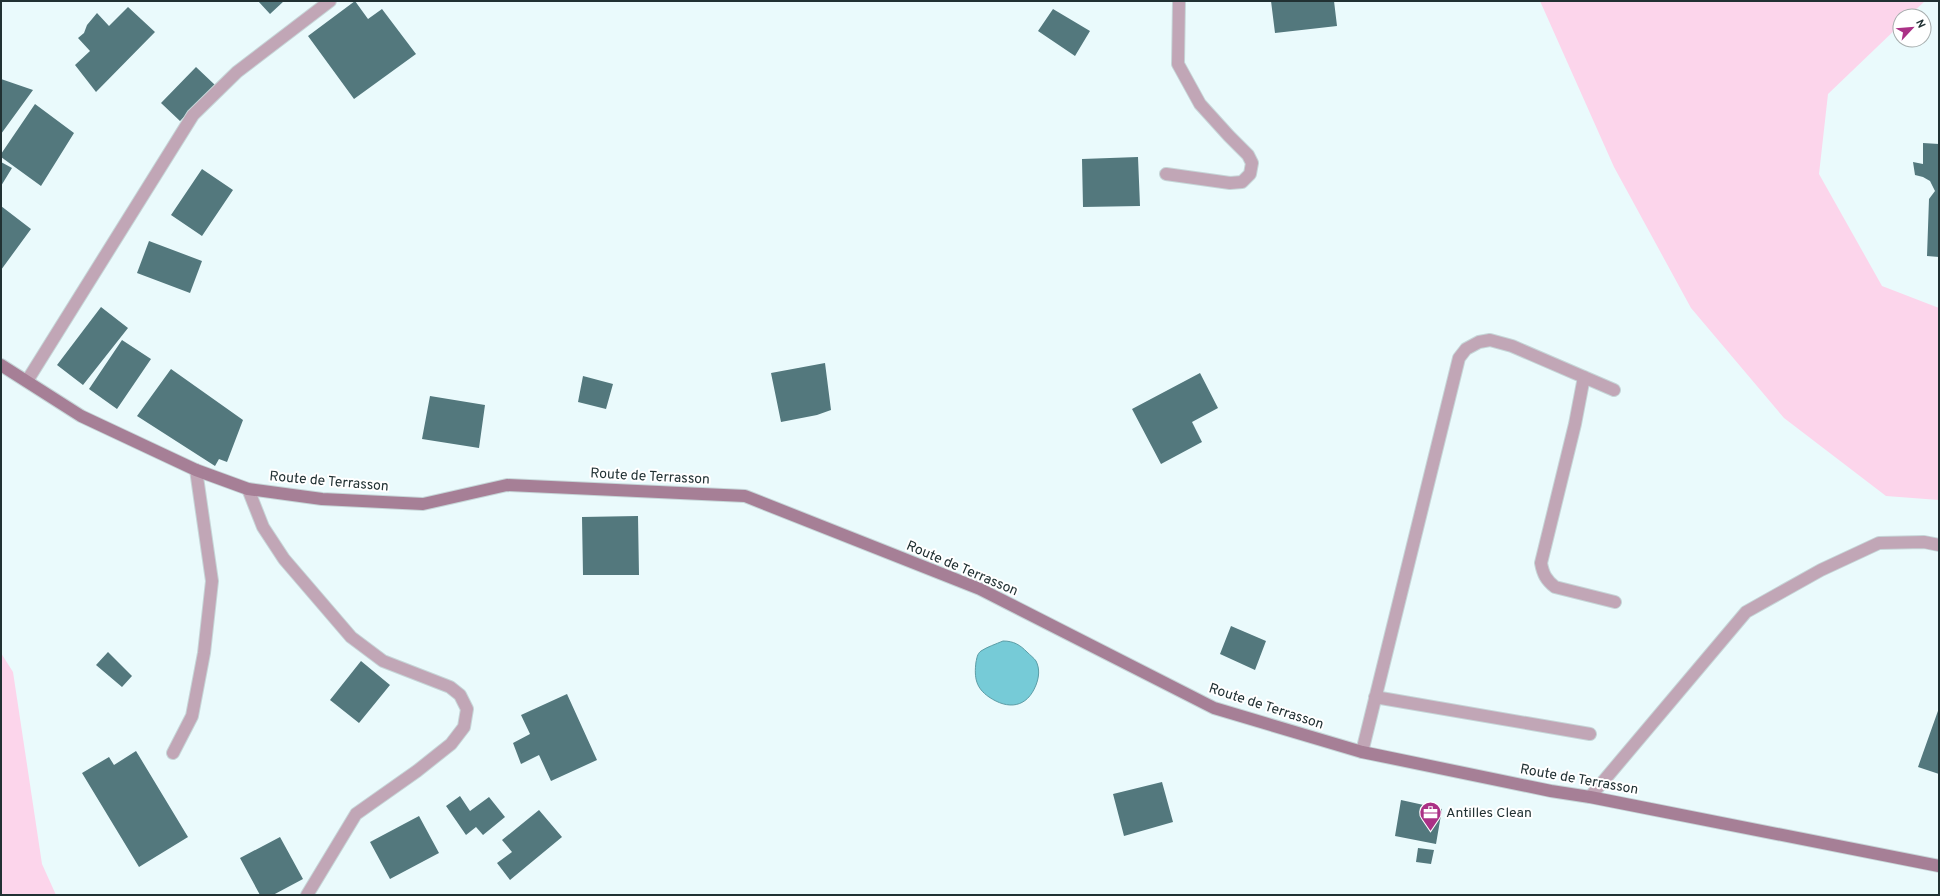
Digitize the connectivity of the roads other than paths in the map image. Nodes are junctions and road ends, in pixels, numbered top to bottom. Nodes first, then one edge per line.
1 (330, 1) edge
2 (1179, 1) edge
3 (1166, 174) dead end
4 (1, 365) edge
5 (1584, 377) junction
6 (27, 382) junction
7 (1614, 390) dead end
8 (196, 470) junction
9 (248, 489) junction
10 (1939, 545) edge
11 (1615, 602) dead end
12 (1375, 697) junction
13 (1590, 734) dead end
14 (1362, 752) junction
15 (173, 754) dead end
16 (1590, 796) junction
17 (1939, 866) edge
18 (307, 895) edge

1 - 6 street
2 - 3 street
4 - 6 street, Route de Terrasson
5 - 7 street
5 - 11 street
5 - 12 street
6 - 8 street, Route de Terrasson
8 - 9 street, Route de Terrasson
8 - 15 street
9 - 14 street, Route de Terrasson
9 - 18 street
10 - 16 street
12 - 13 street
12 - 14 street
14 - 16 street, Route de Terrasson
16 - 17 street, Route de Terrasson

